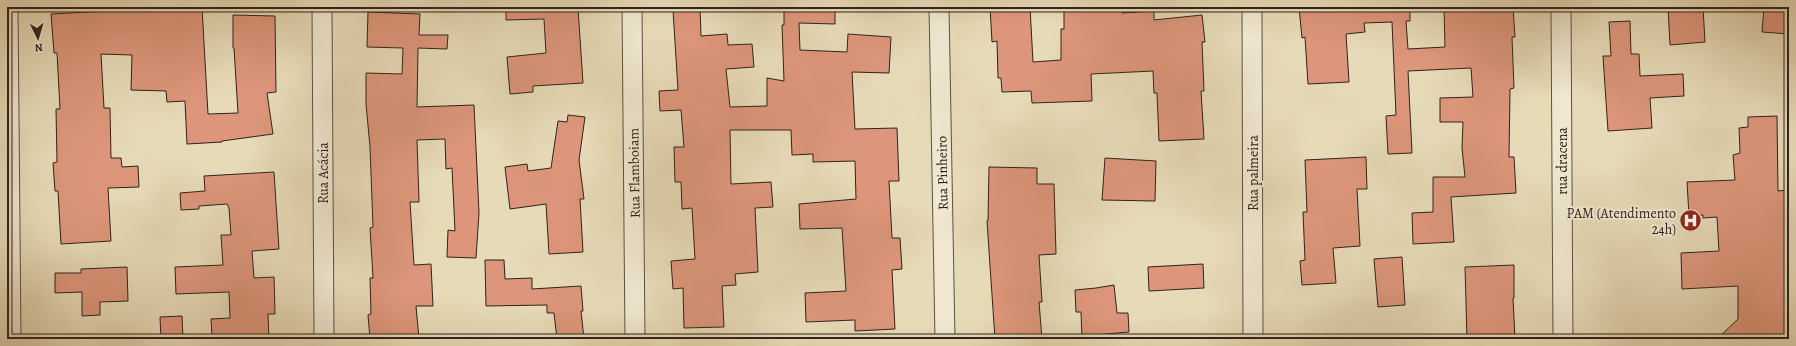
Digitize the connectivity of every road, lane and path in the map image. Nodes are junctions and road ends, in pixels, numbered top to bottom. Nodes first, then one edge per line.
1 (8, 7) edge
2 (322, 7) edge
3 (632, 7) edge
4 (938, 7) edge
5 (1252, 7) edge
6 (1561, 7) edge
7 (11, 339) edge
8 (324, 339) edge
9 (635, 339) edge
10 (944, 339) edge
11 (1253, 339) edge
12 (1563, 339) edge

1 - 7 street
2 - 8 street, Rua Acácia
3 - 9 street, Rua Flamboiam
4 - 10 street, Rua Pinheiro
5 - 11 street, Rua palmeira
6 - 12 street, rua dracena

